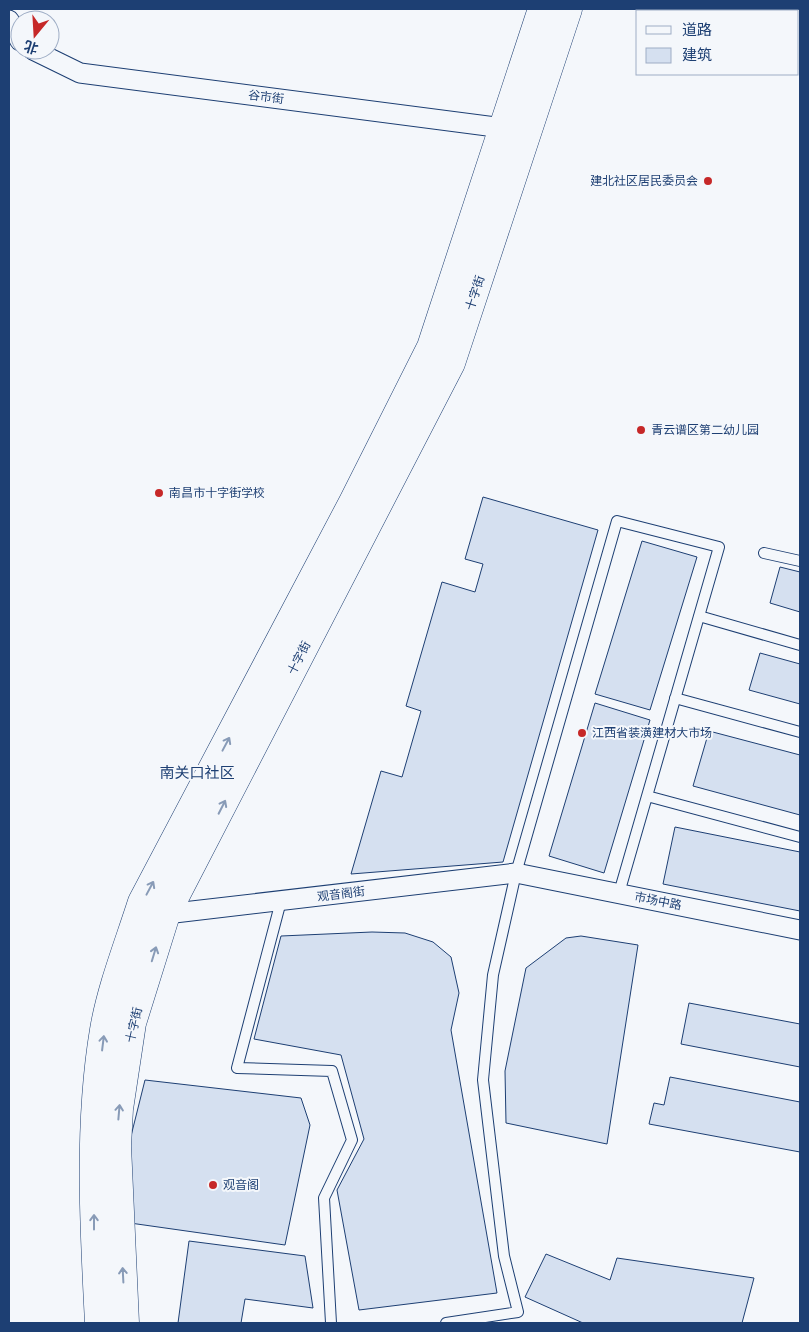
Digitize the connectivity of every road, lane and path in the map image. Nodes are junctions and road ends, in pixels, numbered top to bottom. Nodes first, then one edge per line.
1 (542, 9) edge
2 (568, 9) edge
3 (53, 60) edge
4 (503, 128) junction
5 (764, 553) dead end
6 (800, 561) edge
7 (699, 616) junction
8 (800, 645) edge
9 (676, 698) junction
10 (800, 732) edge
11 (647, 796) junction
12 (800, 837) edge
13 (516, 873) junction
14 (619, 894) junction
15 (281, 901) junction
16 (166, 914) junction
17 (800, 930) edge
18 (99, 1323) edge
19 (125, 1323) edge
20 (331, 1323) edge
21 (446, 1323) edge

1 - 4 main road, 十字街
16 -> 2 main road, 十字街
3 - 4 street, 谷市街
18 -> 4 main road, 十字街
5 - 6 lane
7 - 8 lane
7 - 9 lane
7 - 13 lane
9 - 10 lane
9 - 11 lane
11 - 12 lane
11 - 14 lane
13 - 14 street, 市场中路
13 - 15 street, 观音阁街
13 - 21 lane
14 - 17 street, 市场中路
15 - 16 street, 观音阁街
15 - 20 lane
19 -> 16 main road, 十字街

